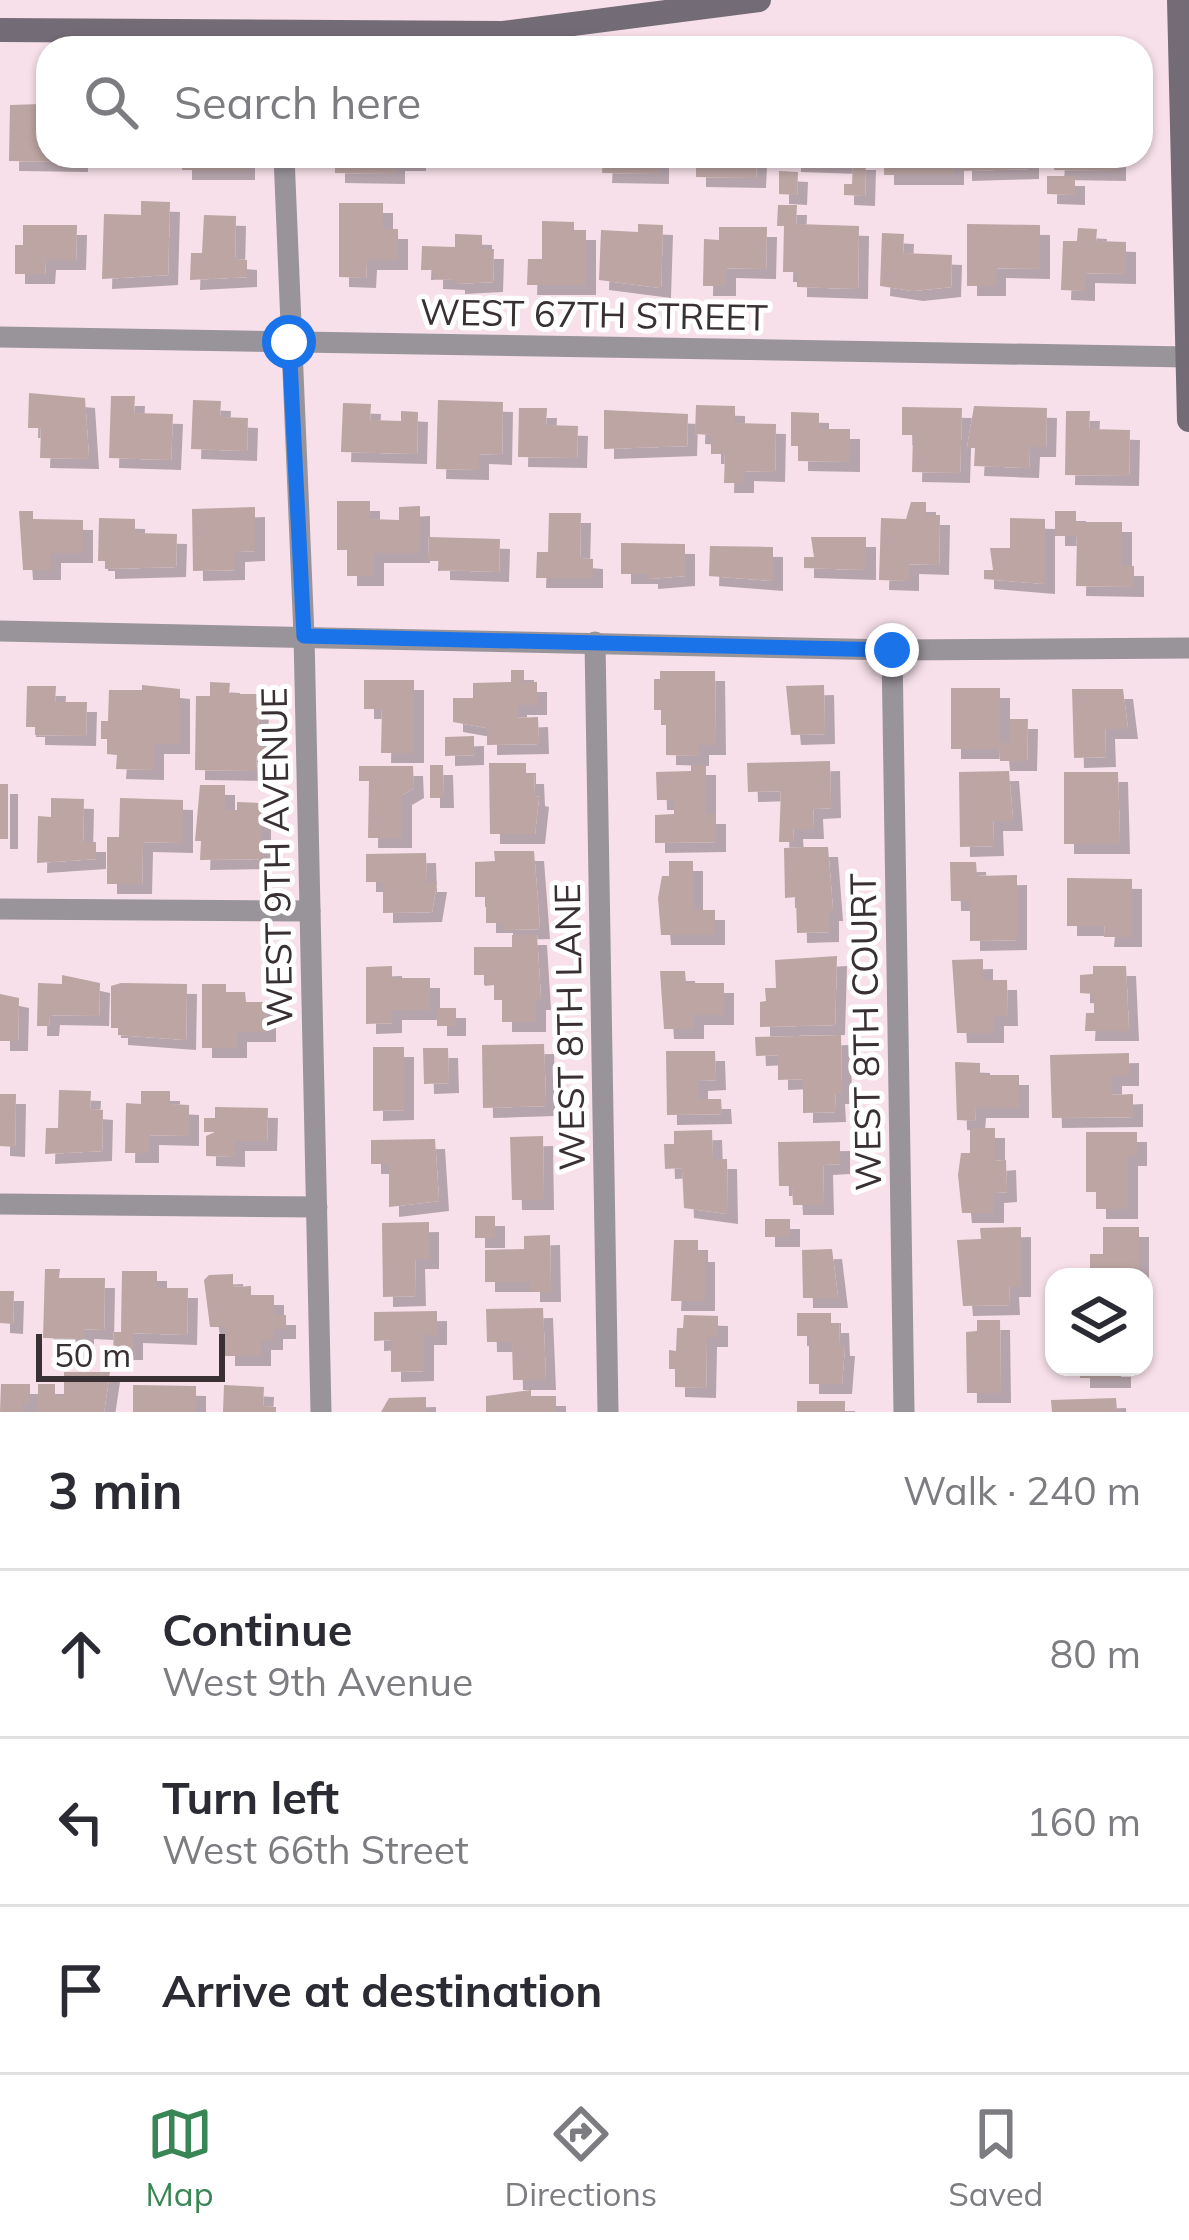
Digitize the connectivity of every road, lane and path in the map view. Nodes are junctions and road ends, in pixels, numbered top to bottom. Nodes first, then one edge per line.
1 (759, 0) edge
2 (1179, 0) edge
3 (0, 30) edge
4 (140, 36) edge
5 (429, 36) edge
6 (284, 168) edge
7 (1187, 296) edge
8 (0, 337) edge
9 (289, 342) junction
10 (1188, 357) edge
11 (1189, 420) edge
12 (0, 631) edge
13 (304, 636) junction
14 (596, 642) junction
15 (1189, 648) edge
16 (892, 650) junction
17 (0, 909) edge
18 (310, 911) junction
19 (0, 1204) edge
20 (317, 1207) junction
21 (321, 1412) edge
22 (608, 1412) edge
23 (904, 1412) edge

1 - 5 main road
2 - 7 main road
3 - 4 main road
6 - 9 street, WEST 9TH AVENUE
7 - 10 main road
8 - 9 street, WEST 67TH STREET
9 - 10 street, WEST 67TH STREET
9 - 13 street, WEST 9TH AVENUE
10 - 11 main road
12 - 13 street
13 - 14 street
13 - 18 street, WEST 9TH AVENUE
14 - 16 street
14 - 22 street, WEST 8TH LANE
15 - 16 street
16 - 23 street, WEST 8TH COURT
17 - 18 street
18 - 20 street, WEST 9TH AVENUE
19 - 20 street
20 - 21 street, WEST 9TH AVENUE

